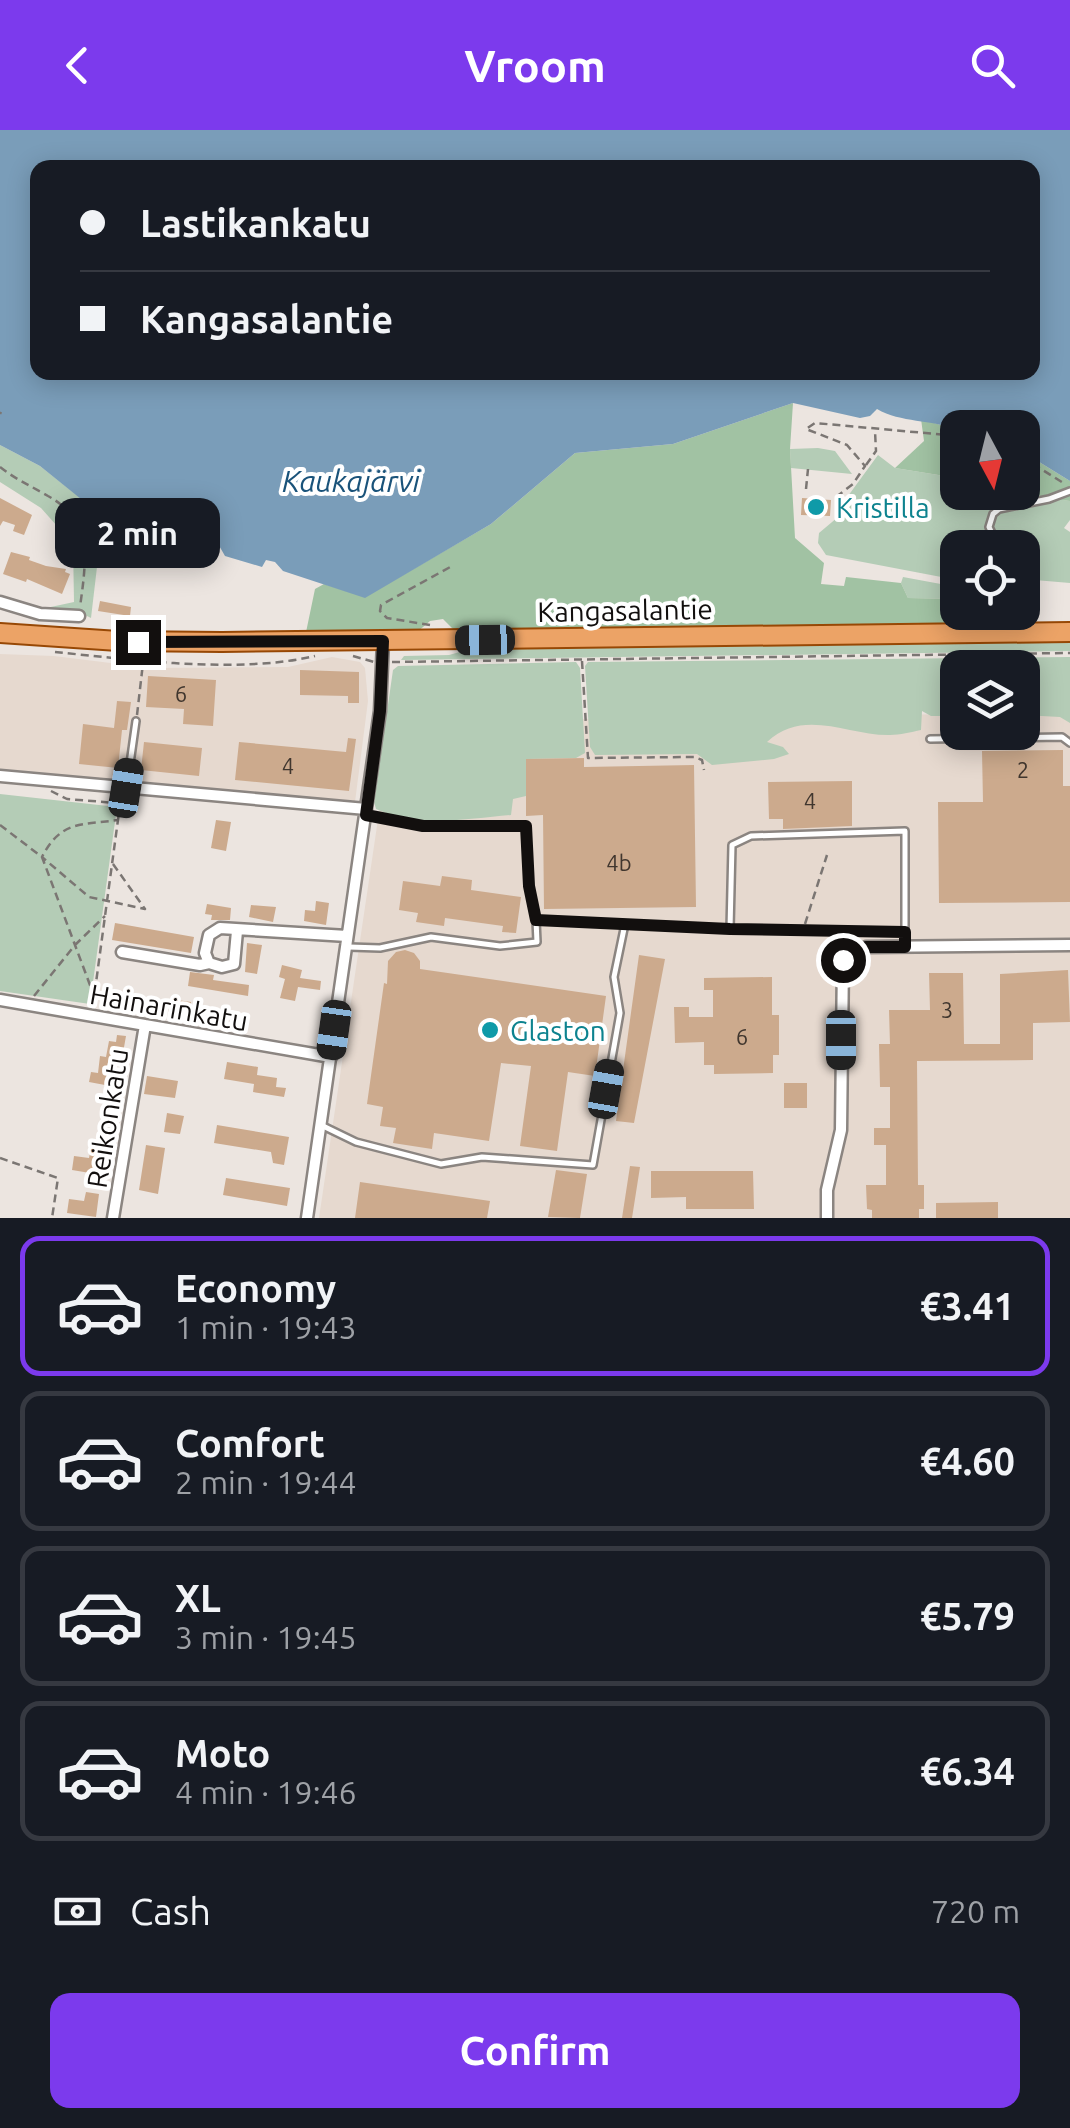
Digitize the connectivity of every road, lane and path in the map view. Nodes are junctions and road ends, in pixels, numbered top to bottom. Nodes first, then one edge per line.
1 (875, 430) junction
2 (940, 435) edge
3 (866, 466) junction
4 (0, 467) edge
5 (808, 469) dead end
6 (1040, 469) edge
7 (853, 472) dead end
8 (859, 475) junction
9 (806, 488) dead end
10 (1070, 489) edge
11 (836, 497) dead end
12 (990, 530) edge
13 (452, 566) dead end
14 (0, 602) edge
15 (79, 616) joint
16 (430, 624) dead end
17 (1028, 632) joint
18 (1070, 632) edge
19 (0, 633) edge
20 (383, 641) junction
21 (42, 650) dead end
22 (1070, 653) edge
23 (441, 654) dead end
24 (319, 655) dead end
25 (348, 655) dead end
26 (269, 656) dead end
27 (582, 659) junction
28 (144, 661) junction
29 (383, 661) junction
30 (441, 662) junction
31 (270, 665) junction
32 (136, 721) joint
33 (930, 739) dead end
34 (1070, 743) edge
35 (704, 770) dead end
36 (0, 776) edge
37 (126, 788) junction
38 (120, 802) dead end
39 (366, 812) junction
40 (118, 820) junction
41 (0, 824) edge
42 (827, 855) dead end
43 (42, 856) junction
44 (113, 864) junction
45 (108, 902) junction
46 (106, 916) junction
47 (536, 920) junction
48 (625, 924) junction
49 (730, 929) junction
50 (802, 930) junction
51 (237, 931) junction
52 (905, 932) junction
53 (347, 942) junction
54 (75, 945) junction
55 (1070, 945) edge
56 (905, 947) junction
57 (122, 952) dead end
58 (209, 963) junction
59 (94, 997) junction
60 (0, 1000) edge
61 (27, 1005) junction
62 (91, 1016) junction
63 (145, 1025) junction
64 (331, 1057) junction
65 (321, 1125) junction
66 (0, 1158) edge
67 (52, 1218) edge
68 (113, 1218) edge
69 (307, 1218) edge
70 (827, 1218) edge

1 - 2 path
1 - 3 path
1 - 3 path
3 - 8 path
4 - 15 path
5 - 9 path
6 - 10 path
7 - 8 path
8 - 11 path
10 - 12 lane
13 - 16 path
14 - 15 street
17 - 18 main road, Kangasalantie
17 - 20 main road, Kangasalantie
19 - 20 main road, Kangasalantie
20 - 29 street
21 - 28 path
22 - 27 path
23 - 30 path
24 - 31 path
25 - 29 path
26 - 31 path
27 - 30 path
27 - 35 path
28 - 31 path
28 - 32 path
29 - 30 path
29 - 39 street
32 - 37 lane
33 - 34 lane
36 - 37 street
37 - 39 street
38 - 40 path
39 - 47 lane
39 - 53 street
40 - 43 path
40 - 44 path
41 - 43 path
42 - 50 path
43 - 45 path
43 - 54 path
44 - 45 path
44 - 45 path
45 - 46 path
46 - 54 path
46 - 59 path
47 - 48 lane
47 - 53 lane
48 - 49 lane
48 - 65 lane
49 - 50 lane
49 - 52 lane
50 - 52 lane
51 - 53 street
51 - 58 street
51 - 58 street
52 - 56 lane
53 - 64 street
54 - 59 path
54 - 61 path
55 - 56 street
56 - 70 street
57 - 58 street
59 - 62 path
60 - 61 street, Hainarinkatu
61 - 62 street, Hainarinkatu
62 - 63 street, Hainarinkatu
63 - 64 street, Hainarinkatu
63 - 68 street, Reikonkatu
64 - 65 street
65 - 69 street
66 - 67 path

